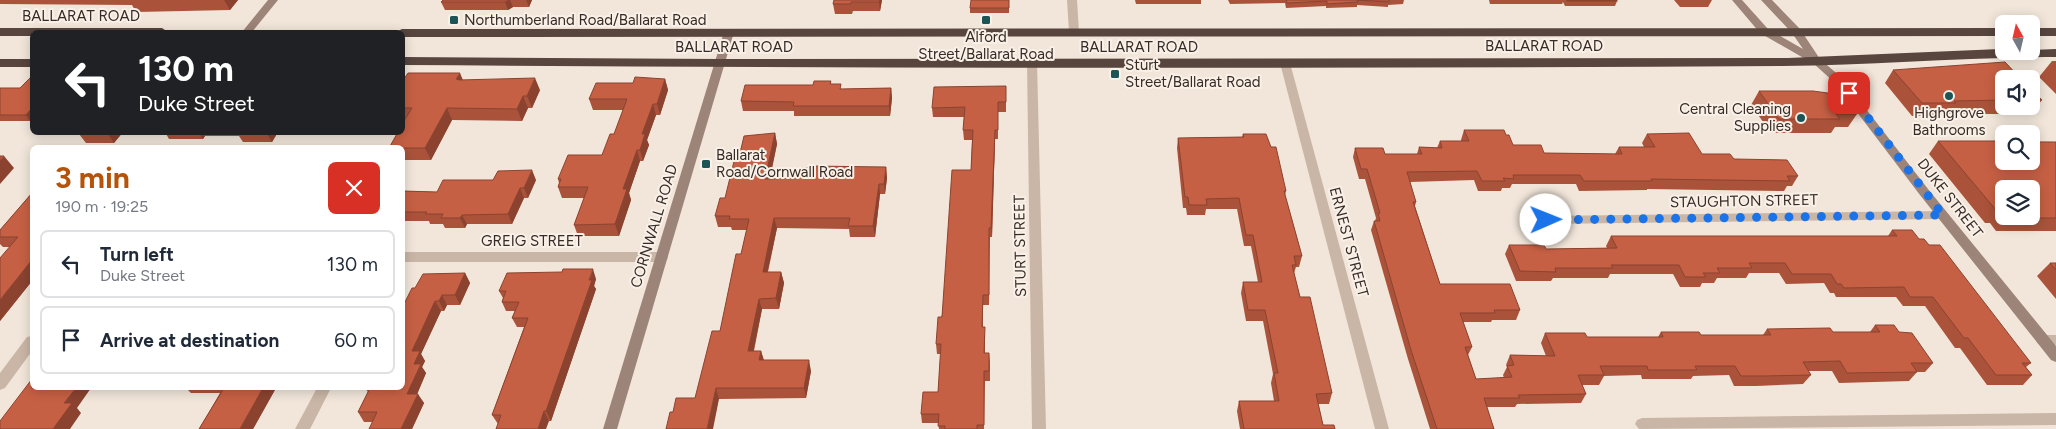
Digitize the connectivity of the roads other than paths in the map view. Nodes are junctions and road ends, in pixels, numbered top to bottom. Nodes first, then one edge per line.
1 (273, 0) edge
2 (1072, 0) edge
3 (1737, 0) edge
4 (1766, 0) edge
5 (249, 30) edge
6 (1764, 31) junction
7 (1796, 31) junction
8 (0, 32) edge
9 (30, 32) edge
10 (729, 32) junction
11 (1074, 32) junction
12 (1995, 32) edge
13 (2040, 32) edge
14 (2056, 32) edge
15 (405, 33) edge
16 (2056, 53) edge
17 (405, 61) edge
18 (1032, 62) junction
19 (1818, 62) junction
20 (0, 63) edge
21 (30, 63) edge
22 (720, 63) junction
23 (1285, 63) junction
24 (1943, 215) junction
25 (1546, 220) dead end
26 (405, 257) edge
27 (662, 257) junction
28 (2050, 340) edge
29 (30, 345) edge
30 (2056, 356) edge
31 (0, 384) edge
32 (323, 390) edge
33 (2056, 418) edge
34 (1642, 424) dead end
35 (302, 429) edge
36 (610, 429) edge
37 (1039, 429) edge
38 (1382, 429) edge

1 - 5 street
2 - 11 street
3 - 6 street, DUKE STREET
4 - 7 street, DUKE STREET
6 - 7 highway, BALLARAT ROAD
6 - 11 highway, BALLARAT ROAD
6 - 19 street, DUKE STREET
7 - 12 highway, BALLARAT ROAD
7 - 19 street, DUKE STREET
8 - 9 highway, BALLARAT ROAD
10 - 11 highway, BALLARAT ROAD
10 - 15 highway, BALLARAT ROAD
10 - 22 street, CORNWALL ROAD
13 - 14 highway
16 - 19 highway, BALLARAT ROAD
17 - 22 highway, BALLARAT ROAD
18 - 22 highway, BALLARAT ROAD
18 - 23 highway, BALLARAT ROAD
18 - 37 street, STURT STREET
19 - 23 highway, BALLARAT ROAD
19 - 24 street, DUKE STREET
20 - 21 highway
22 - 27 street, CORNWALL ROAD
23 - 38 street, ERNEST STREET
24 - 25 street, STAUGHTON STREET
24 - 28 street, DUKE STREET
26 - 27 street, GREIG STREET
27 - 36 street, CORNWALL ROAD
28 - 30 street, DUKE STREET
29 - 31 street
32 - 35 street
33 - 34 street

